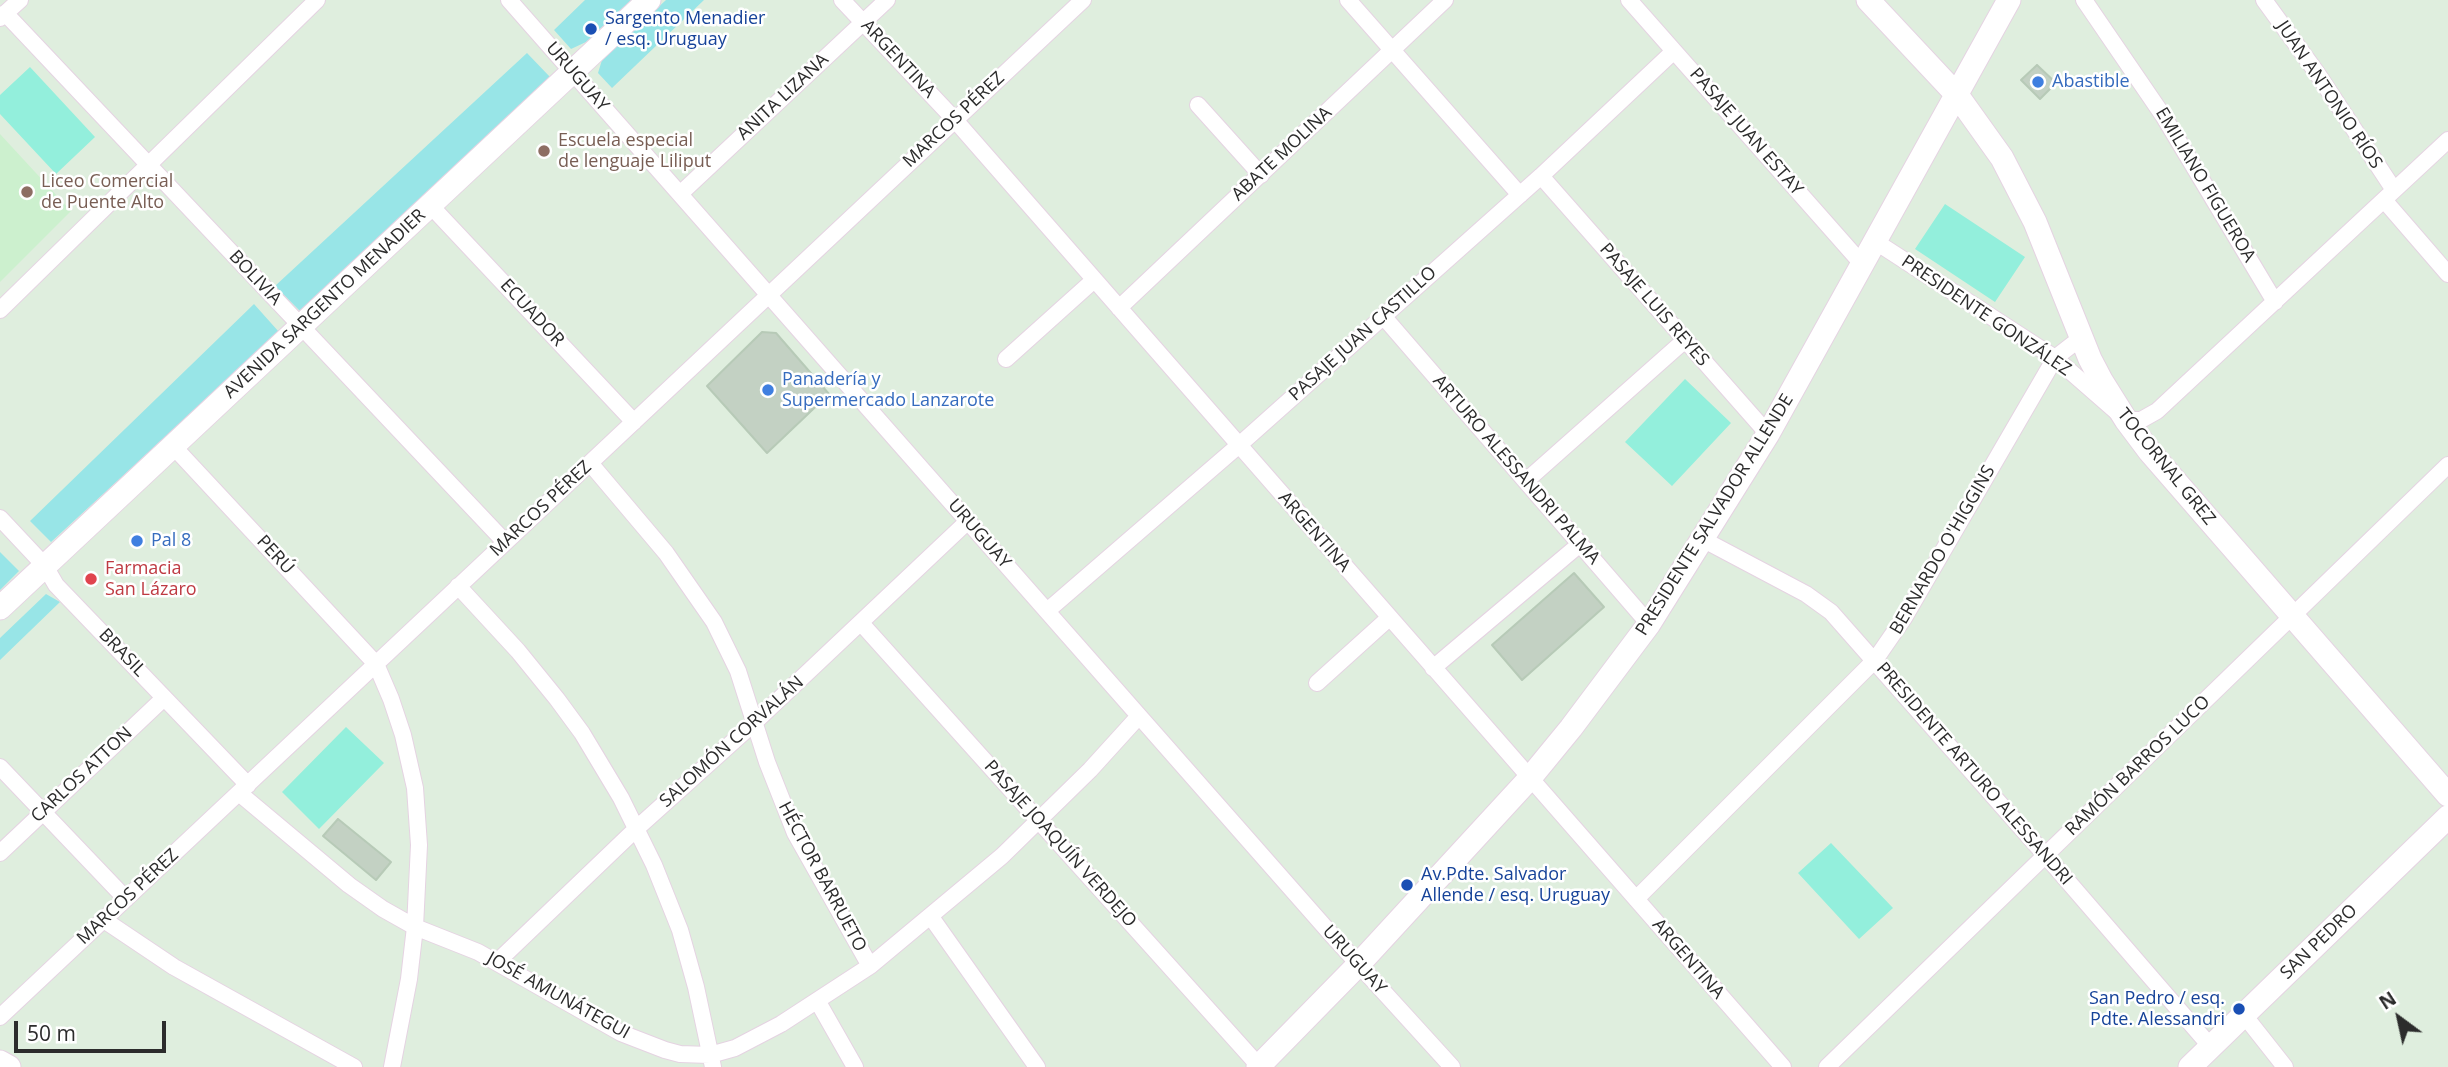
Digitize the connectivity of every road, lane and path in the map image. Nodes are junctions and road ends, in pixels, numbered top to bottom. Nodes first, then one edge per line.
1 (20, 0) edge
2 (317, 0) edge
3 (509, 0) edge
4 (649, 0) edge
5 (842, 0) edge
6 (887, 0) edge
7 (1083, 0) edge
8 (1348, 0) edge
9 (1445, 0) edge
10 (1629, 0) edge
11 (1868, 0) edge
12 (2009, 0) edge
13 (2084, 0) edge
14 (2264, 0) edge
15 (3, 16) edge
16 (863, 22) junction
17 (1393, 50) junction
18 (1674, 51) junction
19 (573, 72) junction
20 (1956, 95) junction
21 (1198, 105) dead end
22 (955, 120) junction
23 (2448, 140) edge
24 (148, 165) junction
25 (1261, 174) junction
26 (1541, 176) junction
27 (680, 194) junction
28 (1520, 195) junction
29 (2389, 195) junction
30 (430, 205) junction
31 (1876, 242) junction
32 (1863, 265) junction
33 (2448, 274) edge
34 (1094, 280) junction
35 (768, 295) junction
36 (2275, 302) junction
37 (1119, 309) junction
38 (0, 310) edge
39 (1383, 316) junction
40 (301, 326) junction
41 (2082, 337) junction
42 (1685, 340) junction
43 (2055, 358) junction
44 (1006, 359) dead end
45 (2126, 420) junction
46 (634, 422) junction
47 (1768, 434) junction
48 (173, 446) junction
49 (1238, 446) junction
50 (590, 463) junction
51 (2448, 465) edge
52 (1526, 481) junction
53 (0, 518) edge
54 (968, 521) junction
55 (1704, 540) junction
56 (505, 542) junction
57 (1580, 544) junction
58 (45, 566) junction
59 (458, 586) junction
60 (0, 608) edge
61 (1047, 611) junction
62 (2292, 616) junction
63 (1389, 618) junction
64 (861, 623) junction
65 (1649, 624) junction
66 (1875, 660) junction
67 (376, 664) junction
68 (1433, 668) junction
69 (1317, 683) dead end
70 (164, 698) junction
71 (1139, 716) junction
72 (755, 722) junction
73 (0, 767) edge
74 (1530, 778) junction
75 (243, 789) junction
76 (2448, 795) edge
77 (43, 812) junction
78 (2448, 817) edge
79 (1039, 821) junction
80 (636, 829) junction
81 (0, 853) edge
82 (2046, 856) junction
83 (126, 899) junction
84 (1636, 899) junction
85 (931, 917) junction
86 (104, 920) junction
87 (415, 927) junction
88 (497, 962) junction
89 (1359, 965) junction
90 (870, 966) junction
91 (818, 1002) junction
92 (2245, 1014) junction
93 (0, 1017) edge
94 (2211, 1047) junction
95 (712, 1061) edge
96 (0, 1062) edge
97 (9, 1067) edge
98 (354, 1067) edge
99 (392, 1067) edge
100 (855, 1067) edge
101 (1037, 1067) edge
102 (1259, 1067) edge
103 (1451, 1067) edge
104 (1783, 1067) edge
105 (1827, 1067) edge
106 (2190, 1067) edge
107 (2284, 1067) edge

1 - 15 street
2 - 24 street
3 - 19 street, URUGUAY
4 - 19 main road, AVENIDA SARGENTO MENADIER
5 - 16 street, ARGENTINA
6 - 16 street, ANITA LIZANA
7 - 22 street, MARCOS PÉREZ
8 - 17 street
9 - 17 street, ABATE MOLINA
10 - 18 street, PASAJE JUAN ESTAY
11 - 20 main road, TOCORNAL GREZ
12 - 20 main road, PRESIDENTE SALVADOR ALLENDE
13 - 36 street, EMILIANO FIGUEROA
14 - 29 street, JUAN ANTONIO RÍOS
15 - 24 street, BOLIVIA
16 - 22 street, ARGENTINA
16 - 27 street, ANITA LIZANA
17 - 25 street, ABATE MOLINA
17 - 28 street
18 - 26 street, PASAJE JUAN CASTILLO
18 - 32 street, PASAJE JUAN ESTAY
19 - 27 street, URUGUAY
19 - 30 main road, AVENIDA SARGENTO MENADIER
20 - 31 main road, PRESIDENTE SALVADOR ALLENDE
20 - 41 main road, TOCORNAL GREZ
21 - 25 street
22 - 34 street, ARGENTINA
22 - 35 street, MARCOS PÉREZ
23 - 29 street
24 - 38 street
24 - 40 street, BOLIVIA
25 - 37 street, ABATE MOLINA
26 - 28 street, PASAJE JUAN CASTILLO
26 - 42 street, PASAJE LUIS REYES
27 - 35 street, URUGUAY
28 - 39 street, PASAJE JUAN CASTILLO
29 - 33 street, JUAN ANTONIO RÍOS
29 - 36 street
30 - 40 main road, AVENIDA SARGENTO MENADIER
30 - 46 street, ECUADOR
31 - 32 main road, PRESIDENTE SALVADOR ALLENDE
31 - 43 street, PRESIDENTE GONZÁLEZ
32 - 47 main road, PRESIDENTE SALVADOR ALLENDE
34 - 37 street, ARGENTINA
34 - 44 street
35 - 46 street, MARCOS PÉREZ
35 - 54 street, URUGUAY
36 - 45 street
37 - 49 street, ARGENTINA
39 - 49 street, PASAJE JUAN CASTILLO
39 - 52 street, ARTURO ALESSANDRI PALMA
40 - 48 main road, AVENIDA SARGENTO MENADIER
40 - 56 street, BOLIVIA
41 - 43 street, BERNARDO O'HIGGINS
41 - 45 main road, TOCORNAL GREZ
42 - 47 street, PASAJE LUIS REYES
42 - 52 street
43 - 45 street, PRESIDENTE GONZÁLEZ
43 - 66 street, BERNARDO O'HIGGINS
45 - 62 main road, TOCORNAL GREZ
46 - 50 street, MARCOS PÉREZ
47 - 55 main road, PRESIDENTE SALVADOR ALLENDE
48 - 58 main road, AVENIDA SARGENTO MENADIER
48 - 67 street, PERÚ
49 - 61 street, PASAJE JUAN CASTILLO
49 - 63 street, ARGENTINA
50 - 56 street, MARCOS PÉREZ
50 - 72 street, HÉCTOR BARRUETO
51 - 62 street, RAMÓN BARROS LUCO
52 - 57 street, ARTURO ALESSANDRI PALMA
53 - 58 street, BRASIL
54 - 61 street, URUGUAY
54 - 64 street, SALOMÓN CORVALÁN
55 - 65 main road, PRESIDENTE SALVADOR ALLENDE
55 - 66 street, PRESIDENTE ARTURO ALESSANDRI
56 - 59 street, MARCOS PÉREZ
57 - 65 street, ARTURO ALESSANDRI PALMA
57 - 68 street
58 - 60 main road, AVENIDA SARGENTO MENADIER
58 - 70 street, BRASIL
59 - 67 street, MARCOS PÉREZ
59 - 80 street
61 - 71 street, URUGUAY
62 - 76 main road, TOCORNAL GREZ
62 - 82 street, RAMÓN BARROS LUCO
63 - 68 street, ARGENTINA
63 - 69 street
64 - 72 street, SALOMÓN CORVALÁN
64 - 79 street, PASAJE JOAQUÍN VERDEJO
65 - 74 main road, PRESIDENTE SALVADOR ALLENDE
66 - 82 street, PRESIDENTE ARTURO ALESSANDRI
66 - 84 street, BERNARDO O'HIGGINS
67 - 75 street, MARCOS PÉREZ
67 - 87 street
68 - 74 street, ARGENTINA
70 - 75 street, BRASIL
70 - 77 street, CARLOS ATTON
71 - 79 street, JOSÉ AMUNÁTEGUI
71 - 89 street, URUGUAY
72 - 80 street, SALOMÓN CORVALÁN
72 - 90 street, HÉCTOR BARRUETO
73 - 77 street
74 - 84 street, ARGENTINA
74 - 89 main road, PRESIDENTE SALVADOR ALLENDE
75 - 83 street, MARCOS PÉREZ
75 - 87 street, JOSÉ AMUNÁTEGUI
77 - 81 street, CARLOS ATTON
77 - 83 street
78 - 92 main road, SAN PEDRO
79 - 85 street, JOSÉ AMUNÁTEGUI
79 - 102 street, PASAJE JOAQUÍN VERDEJO
80 - 88 street, SALOMÓN CORVALÁN
80 - 95 street
82 - 94 street, PRESIDENTE ARTURO ALESSANDRI
82 - 105 street, RAMÓN BARROS LUCO
83 - 86 street, MARCOS PÉREZ
84 - 104 street, ARGENTINA
85 - 90 street, JOSÉ AMUNÁTEGUI
85 - 101 street
86 - 93 street, MARCOS PÉREZ
86 - 98 street
87 - 88 street, JOSÉ AMUNÁTEGUI
87 - 99 street
88 - 95 street, JOSÉ AMUNÁTEGUI
89 - 102 main road, PRESIDENTE SALVADOR ALLENDE
89 - 103 street, URUGUAY
90 - 91 street, JOSÉ AMUNÁTEGUI
91 - 95 street, JOSÉ AMUNÁTEGUI
91 - 100 street
92 - 94 main road, SAN PEDRO
92 - 107 street
94 - 106 main road, SAN PEDRO
96 - 97 main road

